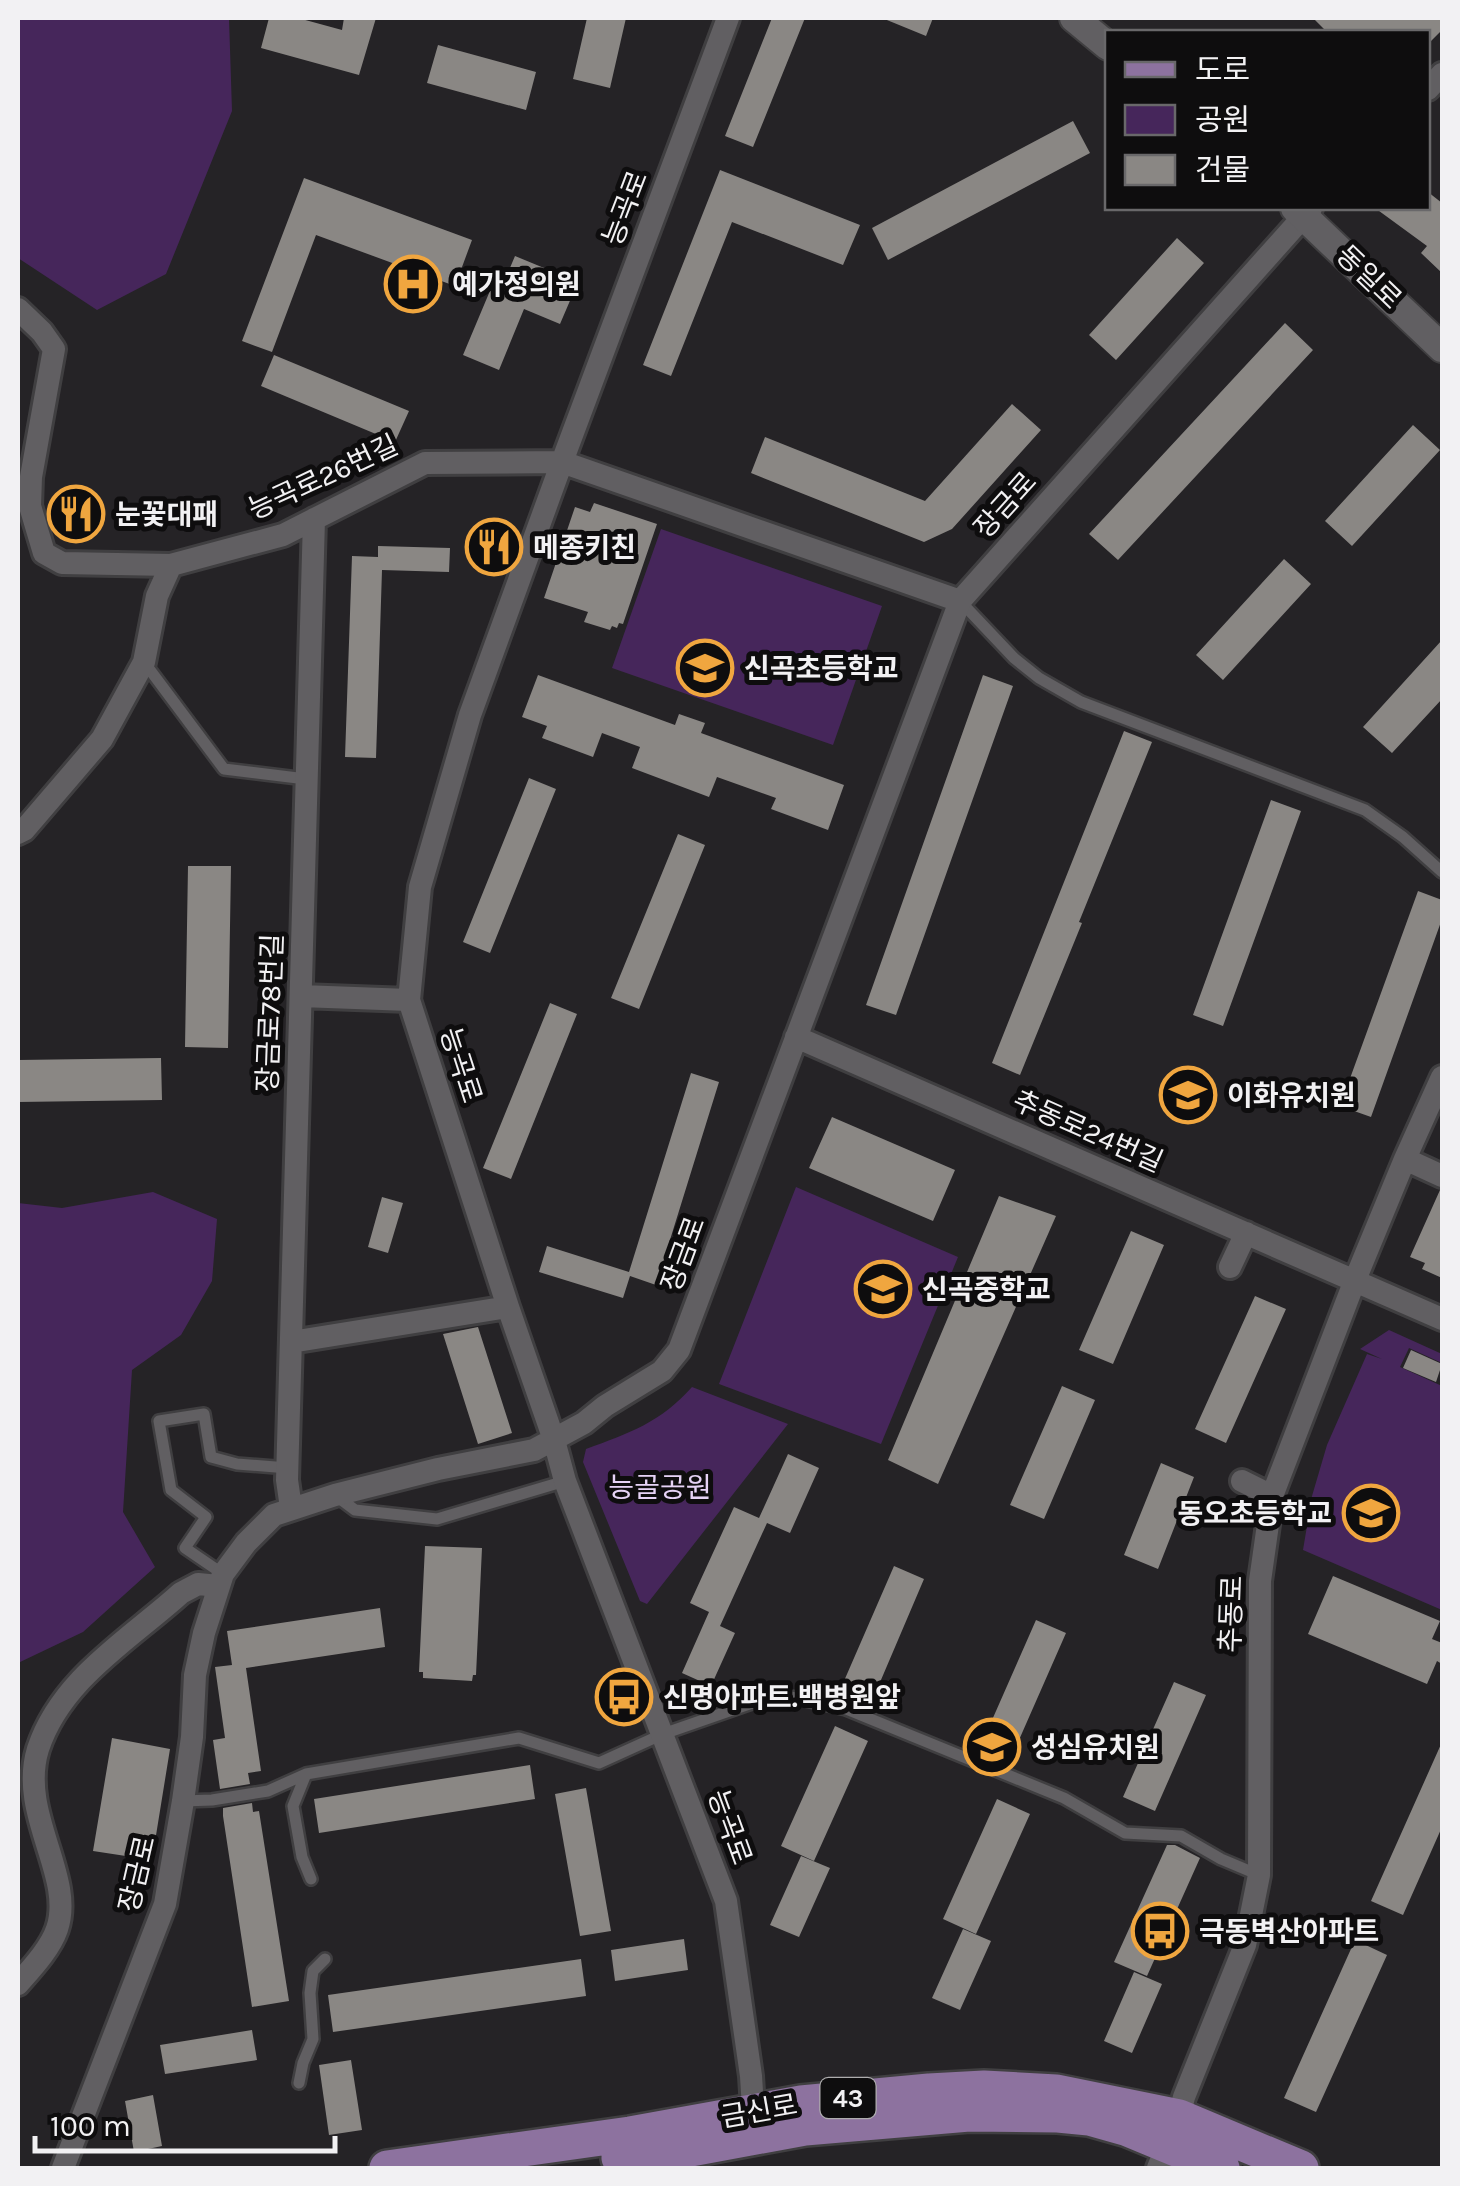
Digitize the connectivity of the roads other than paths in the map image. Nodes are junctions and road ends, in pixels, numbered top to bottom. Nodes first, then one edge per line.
1 (728, 18) edge
2 (1074, 18) edge
3 (1105, 44) edge
4 (1304, 210) edge
5 (18, 308) edge
6 (1442, 348) edge
7 (562, 462) junction
8 (314, 519) junction
9 (132, 565) junction
10 (170, 565) junction
11 (157, 596) junction
12 (960, 601) junction
13 (144, 662) junction
14 (306, 779) junction
15 (18, 833) edge
16 (1442, 872) edge
17 (300, 996) junction
18 (409, 1000) junction
19 (796, 1036) junction
20 (1442, 1077) edge
21 (1405, 1159) junction
22 (1442, 1176) edge
23 (1246, 1233) junction
24 (1230, 1267) dead end
25 (1355, 1280) junction
26 (508, 1307) junction
27 (1442, 1319) edge
28 (291, 1342) junction
29 (554, 1440) junction
30 (288, 1468) junction
31 (564, 1481) junction
32 (1242, 1481) dead end
33 (335, 1495) junction
34 (1272, 1496) junction
35 (292, 1508) junction
36 (220, 1580) junction
37 (663, 1734) junction
38 (306, 1774) junction
39 (183, 1801) junction
40 (1259, 1875) junction
41 (312, 1880) dead end
42 (325, 1959) dead end
43 (18, 1984) edge
44 (299, 2083) dead end
45 (754, 2124) junction
46 (1168, 2144) edge
47 (678, 2160) edge
48 (63, 2168) edge
49 (387, 2168) edge
50 (544, 2168) edge
51 (1222, 2168) edge
52 (1302, 2168) edge

1 - 7 street, 능곡로
2 - 3 street
4 - 6 street, 동일로
4 - 12 street, 장금로
5 - 9 street, 능곡로26번길
7 - 8 street, 능곡로26번길
7 - 12 street, 능곡로26번길
7 - 18 street, 능곡로
8 - 10 street, 능곡로26번길
8 - 14 street, 장금로78번길
9 - 10 street, 능곡로26번길
9 - 11 street
10 - 11 street
11 - 13 street
12 - 16 lane
12 - 19 street, 장금로
13 - 14 lane
13 - 15 street
14 - 17 street, 장금로78번길
17 - 18 street
17 - 28 street, 장금로78번길
18 - 26 street, 능곡로
19 - 23 street, 추동로24번길
19 - 29 street, 장금로
20 - 21 street, 추동로
21 - 22 street
21 - 25 street, 추동로
23 - 24 street
23 - 25 street, 추동로24번길
25 - 27 street, 추동로24번길
25 - 34 street, 추동로
26 - 28 street
26 - 29 street, 능곡로
28 - 30 street, 장금로78번길
29 - 31 street, 능곡로
29 - 33 street, 장금로
30 - 35 street, 장금로78번길
30 - 36 lane
31 - 33 lane
31 - 37 street, 능곡로
32 - 34 street
33 - 35 street, 장금로
34 - 40 street, 추동로
35 - 36 street, 장금로
36 - 39 street, 장금로
36 - 43 street
37 - 38 lane
37 - 40 lane
37 - 45 street, 능곡로
38 - 39 lane
38 - 41 lane
39 - 48 street, 장금로
40 - 46 street, 추동로
42 - 44 lane
45 - 46 main road, 금신로 / 43
45 - 47 main road, 금신로 / 43
45 - 49 main road, 금신로 / 43
46 - 51 main road, 금신로 / 43
46 - 52 main road, 금신로 / 43
47 - 50 main road, 금신로 / 43

